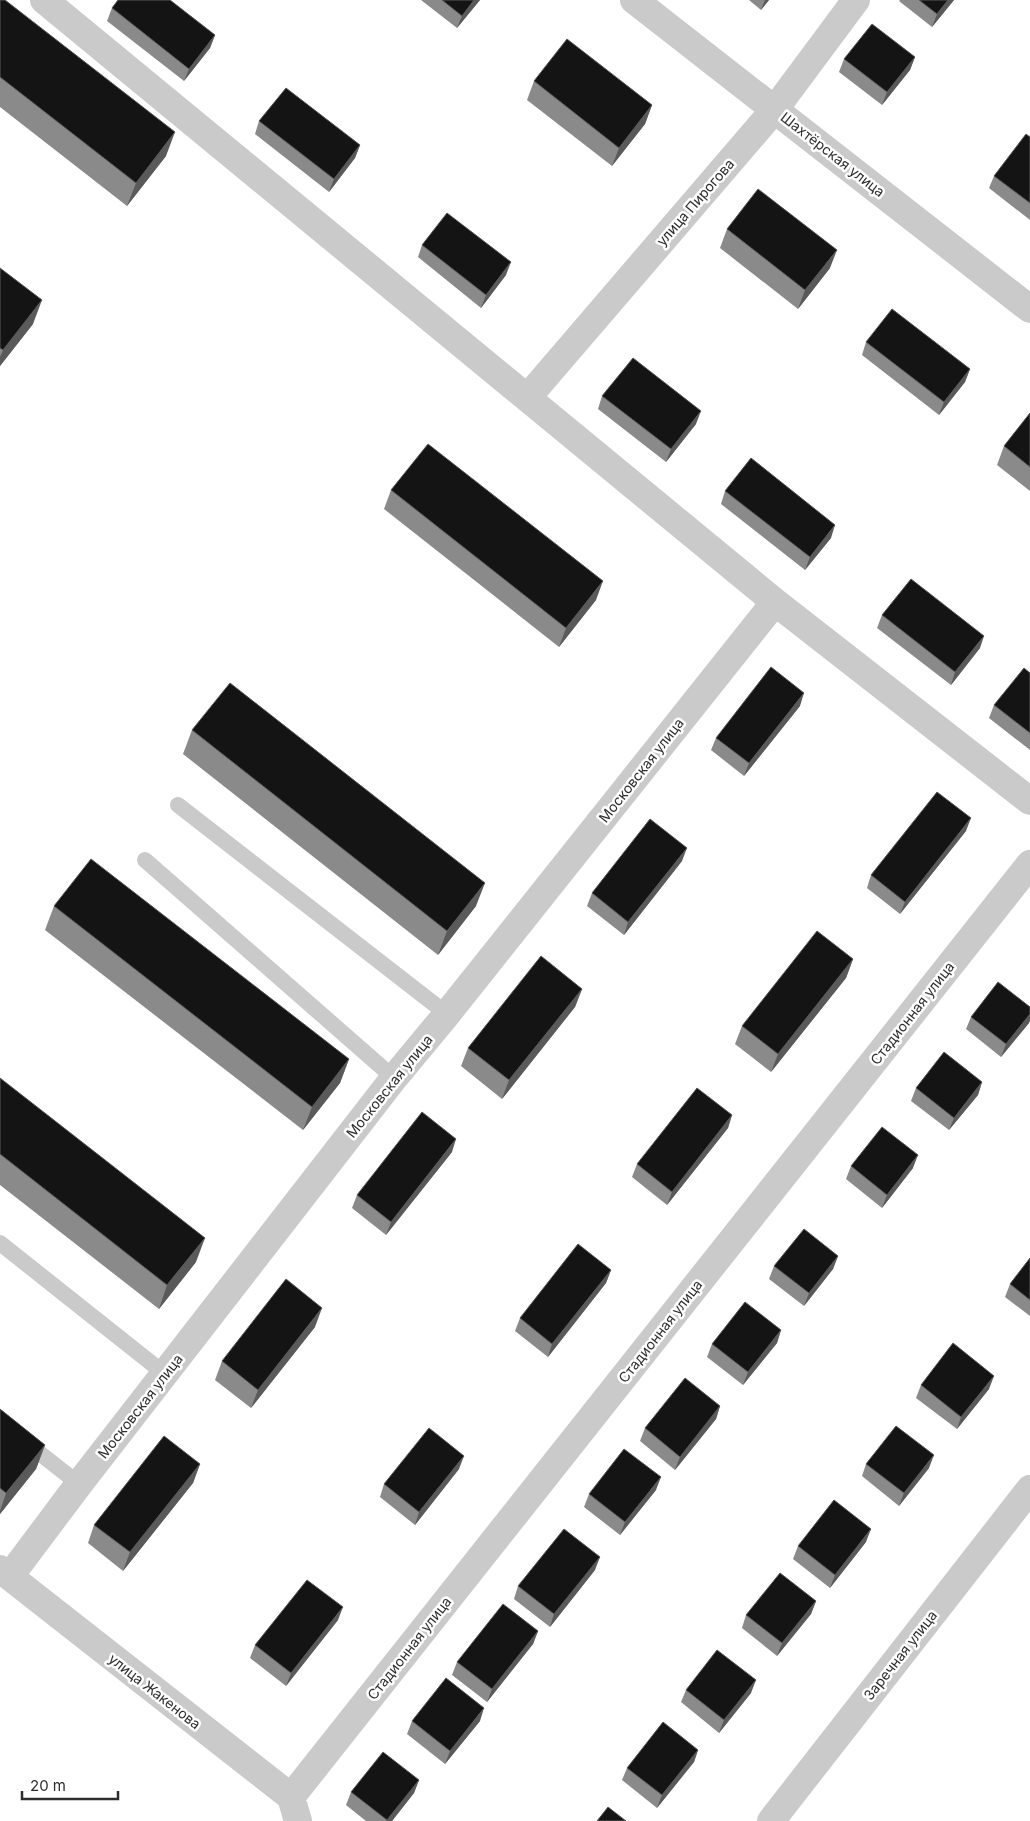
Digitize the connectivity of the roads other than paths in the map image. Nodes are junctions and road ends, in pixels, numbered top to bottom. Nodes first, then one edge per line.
1 (44, 0) edge
2 (634, 0) edge
3 (856, 0) edge
4 (775, 109) junction
5 (1030, 309) edge
6 (527, 398) junction
7 (775, 602) junction
8 (1030, 801) edge
9 (178, 805) dead end
10 (145, 860) dead end
11 (1030, 864) edge
12 (447, 1014) junction
13 (394, 1078) junction
14 (0, 1243) edge
15 (165, 1374) junction
16 (0, 1422) edge
17 (80, 1484) junction
18 (1030, 1489) edge
19 (5, 1573) edge
20 (294, 1809) edge
21 (771, 1821) edge

1 - 6 street
2 - 4 street, Шахтёрская улица
3 - 4 street, улица Пирогова
4 - 5 street, Шахтёрская улица
4 - 6 street, улица Пирогова
6 - 7 street
7 - 8 street
7 - 12 street, Московская улица
9 - 12 lane
10 - 13 lane
11 - 20 street, Стадионная улица
12 - 13 street, Московская улица
13 - 15 street, Московская улица
14 - 15 lane
15 - 17 street, Московская улица
16 - 17 lane
17 - 19 street, Московская улица
18 - 21 street, Заречная улица
19 - 20 street, улица Жакенова

